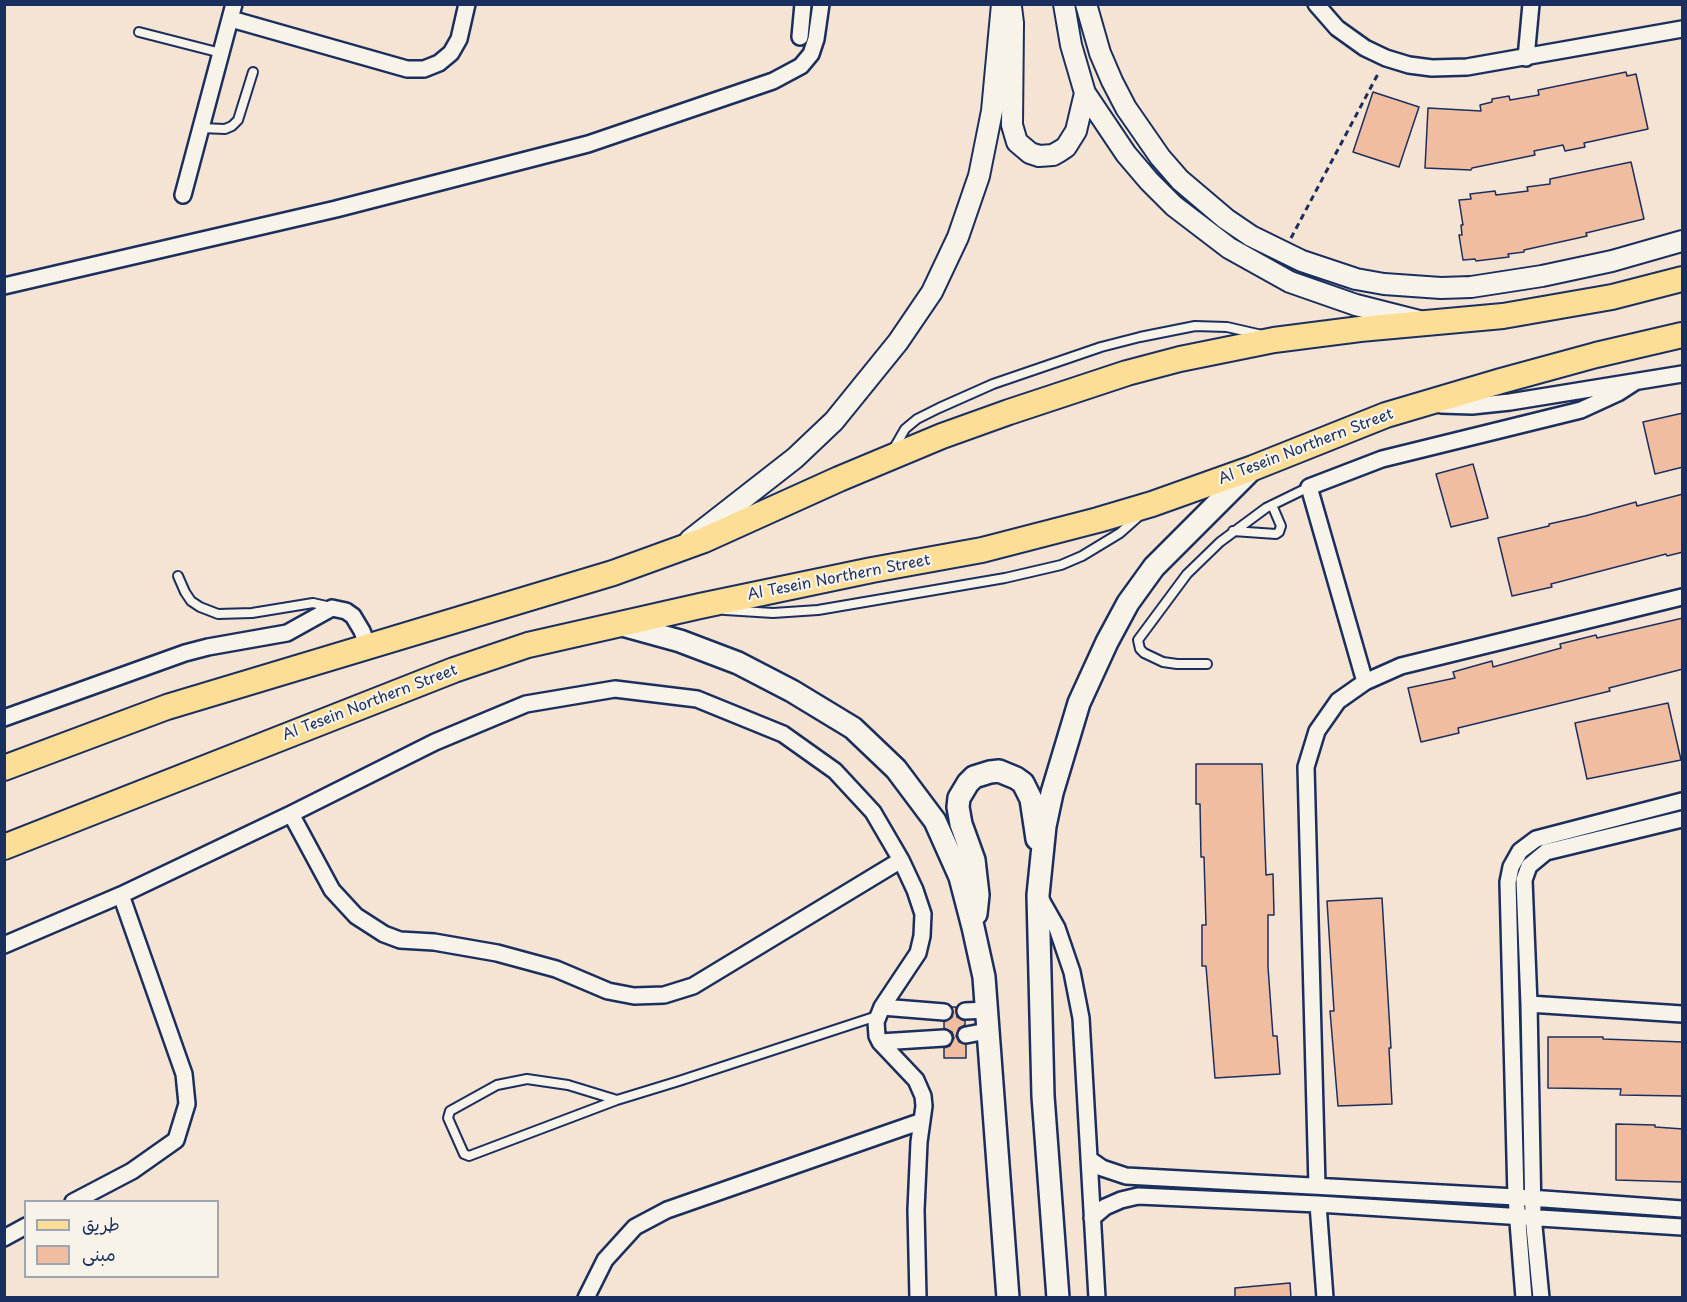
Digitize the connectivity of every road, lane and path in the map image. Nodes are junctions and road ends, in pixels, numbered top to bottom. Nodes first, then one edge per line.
1 (467, 4) edge
2 (803, 4) edge
3 (821, 4) edge
4 (1002, 4) edge
5 (1010, 4) edge
6 (1064, 4) edge
7 (1086, 4) edge
8 (1316, 4) edge
9 (1531, 4) edge
10 (233, 12) edge
11 (1683, 29) edge
12 (139, 32) dead end
13 (800, 37) dead end
14 (221, 53) junction
15 (1386, 58) junction
16 (1526, 58) junction
17 (253, 72) dead end
18 (1085, 93) junction
19 (201, 128) junction
20 (183, 195) dead end
21 (1683, 241) edge
22 (1283, 253) junction
23 (1683, 279) edge
24 (4, 286) edge
25 (1427, 323) junction
26 (1683, 335) edge
27 (1274, 340) junction
28 (1683, 374) edge
29 (1635, 382) junction
30 (1420, 405) junction
31 (891, 456) junction
32 (1253, 468) junction
33 (1310, 487) junction
34 (1152, 504) junction
35 (1272, 505) junction
36 (1233, 531) junction
37 (677, 550) junction
38 (178, 576) dead end
39 (1683, 597) edge
40 (700, 606) junction
41 (332, 608) junction
42 (621, 625) junction
43 (368, 647) junction
44 (1207, 664) dead end
45 (1365, 682) junction
46 (4, 718) edge
47 (4, 768) edge
48 (1683, 801) edge
49 (291, 814) junction
50 (1683, 819) edge
51 (4, 848) edge
52 (902, 860) junction
53 (1040, 860) junction
54 (121, 895) junction
55 (1038, 895) junction
56 (974, 927) junction
57 (4, 945) edge
58 (1529, 1004) junction
59 (965, 1011) dead end
60 (880, 1012) junction
61 (944, 1012) dead end
62 (1683, 1014) edge
63 (987, 1021) junction
64 (966, 1035) dead end
65 (944, 1038) dead end
66 (880, 1042) junction
67 (617, 1100) junction
68 (922, 1121) junction
69 (1089, 1159) junction
70 (1317, 1186) junction
71 (1515, 1197) junction
72 (1532, 1198) junction
73 (77, 1200) edge
74 (1318, 1204) junction
75 (1683, 1209) edge
76 (1516, 1215) junction
77 (1533, 1216) junction
78 (1092, 1218) junction
79 (24, 1227) edge
80 (1683, 1227) edge
81 (4, 1238) edge
82 (586, 1298) edge
83 (918, 1298) edge
84 (1008, 1298) edge
85 (1058, 1298) edge
86 (1097, 1298) edge
87 (1325, 1298) edge
88 (1524, 1298) edge
89 (1541, 1298) edge

1 - 10 street
2 - 13 street
3 - 24 street
4 - 37 street
5 - 18 street
6 - 18 street
7 - 22 street
8 - 15 street
9 - 16 street
10 - 14 street
11 - 16 street
12 - 14 lane
14 - 19 street
15 - 16 street
15 - 22 path
17 - 19 lane
18 - 25 street
19 - 20 street
21 - 22 street
23 - 25 main road
25 - 27 main road
26 - 30 main road, Al Tesein Northern Street
27 - 31 main road
27 - 31 lane
28 - 29 street
29 - 30 street
29 - 33 street
30 - 32 main road, Al Tesein Northern Street
31 - 37 main road
32 - 34 main road, Al Tesein Northern Street
32 - 53 main road
33 - 35 lane
33 - 45 street
34 - 40 main road, Al Tesein Northern Street
34 - 40 lane
35 - 36 lane
35 - 36 lane
36 - 44 lane
37 - 43 main road
38 - 41 lane
39 - 45 street
40 - 42 main road, Al Tesein Northern Street
41 - 43 street
41 - 46 street
42 - 51 main road, Al Tesein Northern Street
42 - 56 main road
43 - 47 main road
45 - 70 street
48 - 71 street
49 - 52 street
49 - 52 street
49 - 54 street
50 - 58 street
52 - 60 street
53 - 55 main road
53 - 56 main road
54 - 57 street
54 - 73 street
55 - 69 street
55 - 85 main road
56 - 63 main road
58 - 62 street
58 - 72 street
59 - 63 street
60 - 61 street
60 - 66 street
60 - 67 lane
63 - 64 street
63 - 84 main road
65 - 66 street
66 - 68 street
67 - 67 lane
68 - 82 street
68 - 83 street
69 - 70 street
69 - 78 street
70 - 71 street
71 - 72 street
71 - 76 street
72 - 75 street
72 - 77 street
74 - 76 street
74 - 78 street
74 - 87 street
76 - 77 street
76 - 88 street
77 - 80 street
77 - 89 street
78 - 86 street
79 - 81 street

